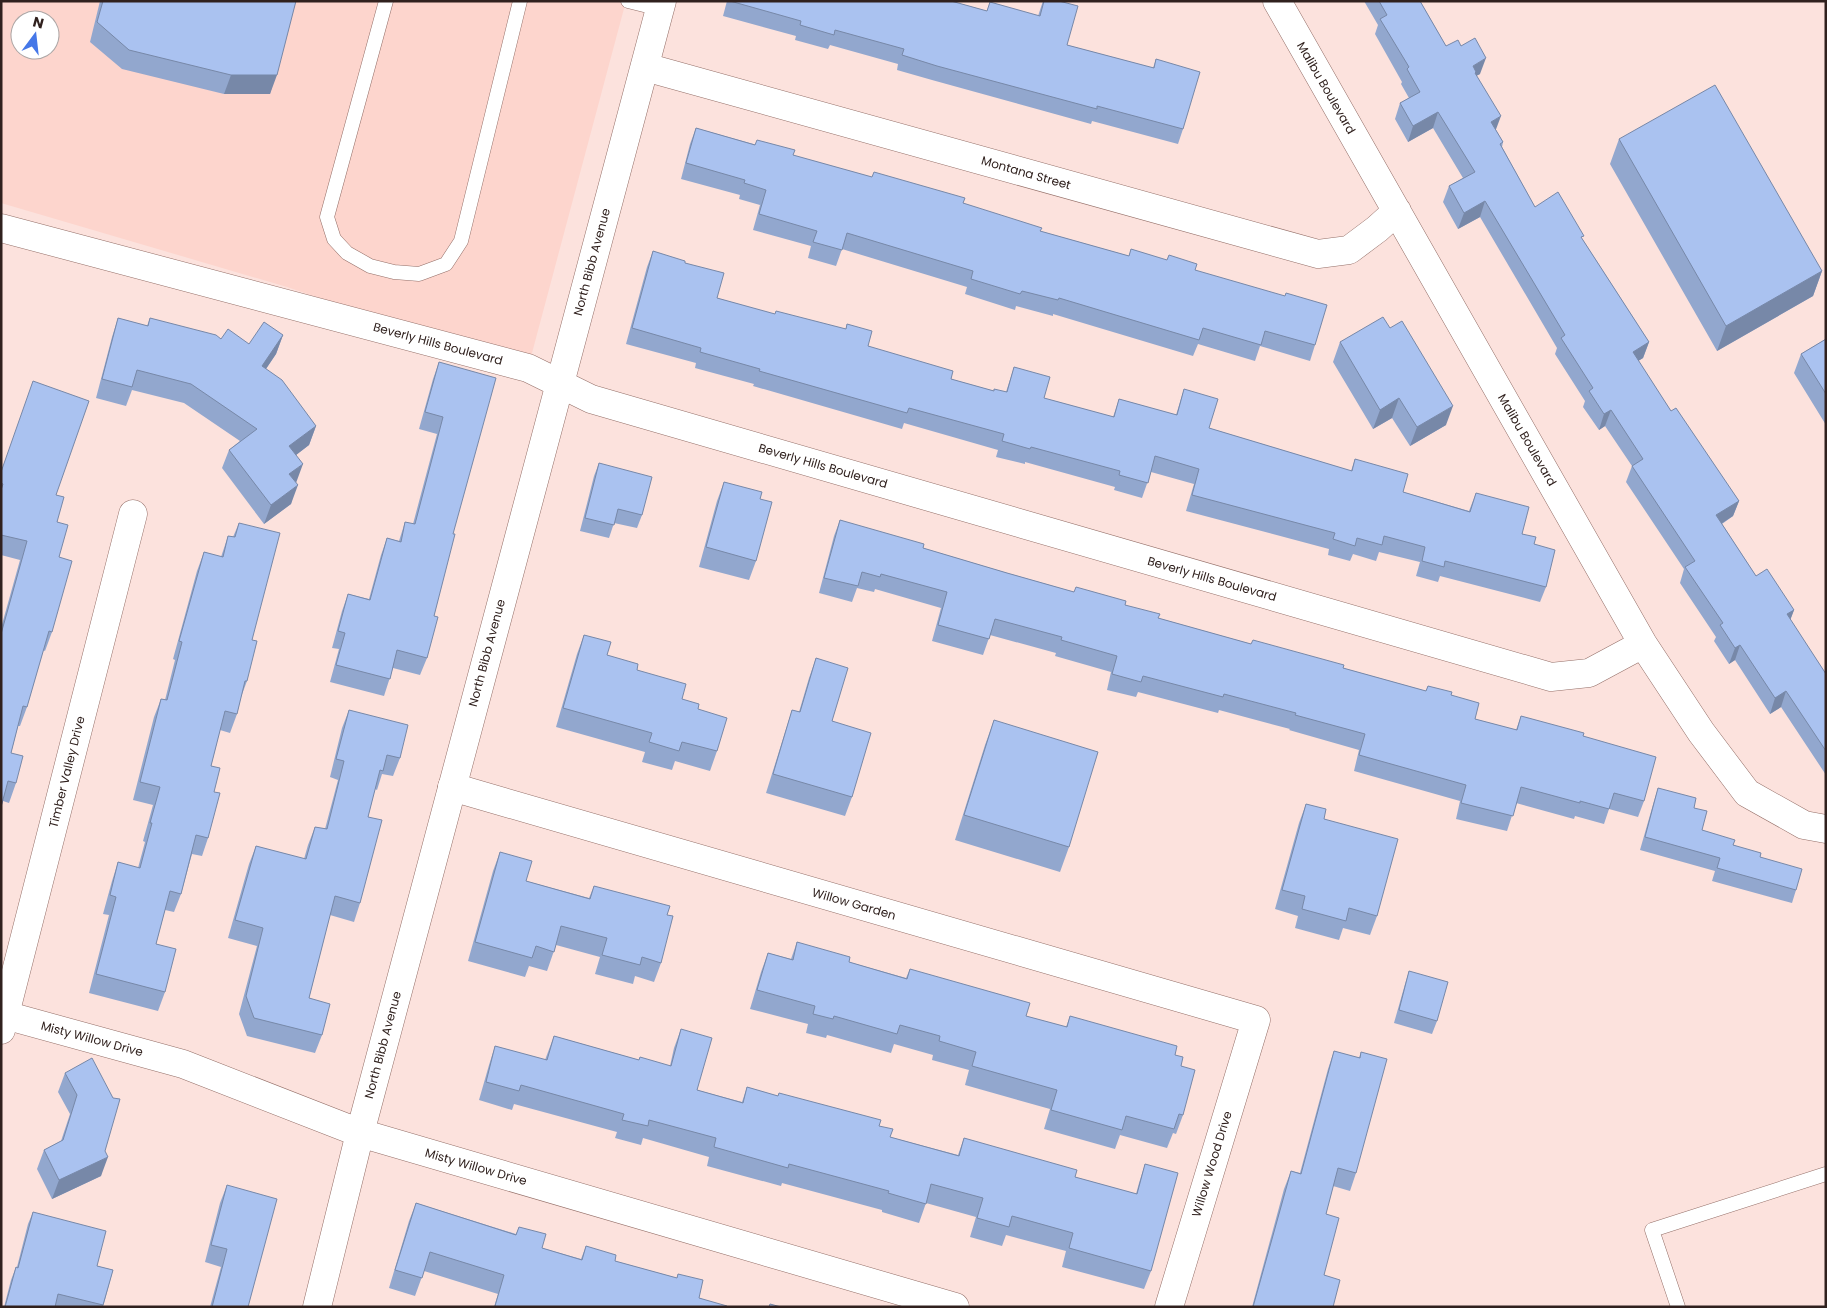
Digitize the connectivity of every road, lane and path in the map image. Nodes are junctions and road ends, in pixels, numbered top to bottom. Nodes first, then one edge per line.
1 (386, 1) edge
2 (520, 1) edge
3 (628, 1) edge
4 (1277, 1) edge
5 (661, 5) edge
6 (645, 67) junction
7 (1396, 211) junction
8 (1, 228) edge
9 (560, 383) junction
10 (133, 514) dead end
11 (1643, 644) junction
12 (452, 788) junction
13 (1826, 829) edge
14 (2, 1020) edge
15 (1256, 1020) joint
16 (360, 1133) junction
17 (1826, 1174) edge
18 (318, 1307) edge
19 (955, 1307) edge
20 (1169, 1307) edge
21 (1678, 1307) edge

1 - 2 lane
3 - 5 lane
4 - 7 street, Malibu Boulevard
5 - 6 street, North Bibb Avenue
6 - 7 street, Montana Street
6 - 9 street, North Bibb Avenue
7 - 11 street, Malibu Boulevard
8 - 9 street, Beverly Hills Boulevard
9 - 11 street, Beverly Hills Boulevard
9 - 12 street, North Bibb Avenue
10 - 14 street, Timber Valley Drive
11 - 13 street, Malibu Boulevard
12 - 15 street, Willow Garden
12 - 16 street, North Bibb Avenue
14 - 16 street, Misty Willow Drive
15 - 20 street, Willow Wood Drive
16 - 18 street, North Bibb Avenue
16 - 19 street, Misty Willow Drive
17 - 21 lane

